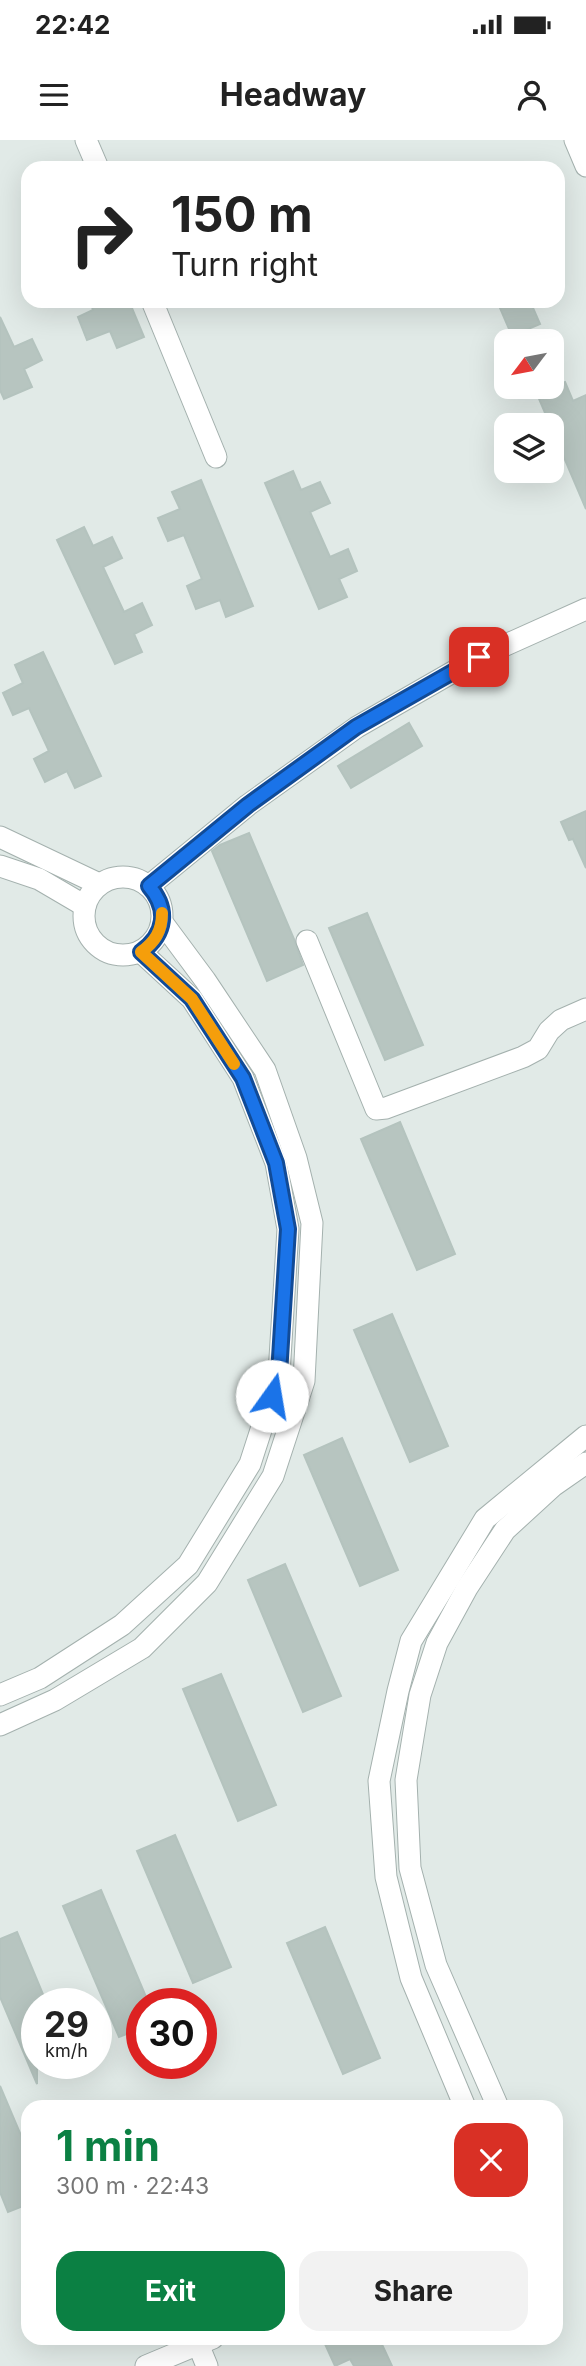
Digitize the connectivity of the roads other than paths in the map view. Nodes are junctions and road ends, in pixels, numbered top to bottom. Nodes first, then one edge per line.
1 (86, 140) edge
2 (575, 140) edge
3 (95, 161) edge
4 (586, 166) edge
5 (155, 308) edge
6 (216, 457) dead end
7 (586, 609) edge
8 (0, 837) edge
9 (0, 866) edge
10 (99, 884) junction
11 (149, 886) junction
12 (85, 906) junction
13 (162, 922) junction
14 (307, 942) dead end
15 (141, 952) junction
16 (586, 1009) edge
17 (586, 1436) edge
18 (586, 1463) edge
19 (0, 1695) edge
20 (0, 1725) edge
21 (462, 2100) edge
22 (495, 2100) edge
23 (196, 2345) edge
24 (206, 2345) edge
25 (146, 2366) edge
26 (207, 2366) edge

1 - 3 street
2 - 4 street
5 - 6 street
7 - 11 street
8 - 10 street
9 - 12 street
10 - 11 street
10 - 12 street
11 - 13 street
12 - 15 street
13 - 15 street
13 - 20 street
14 - 16 street
15 - 19 street
17 - 21 street
18 - 22 street
23 - 25 street
24 - 26 street

